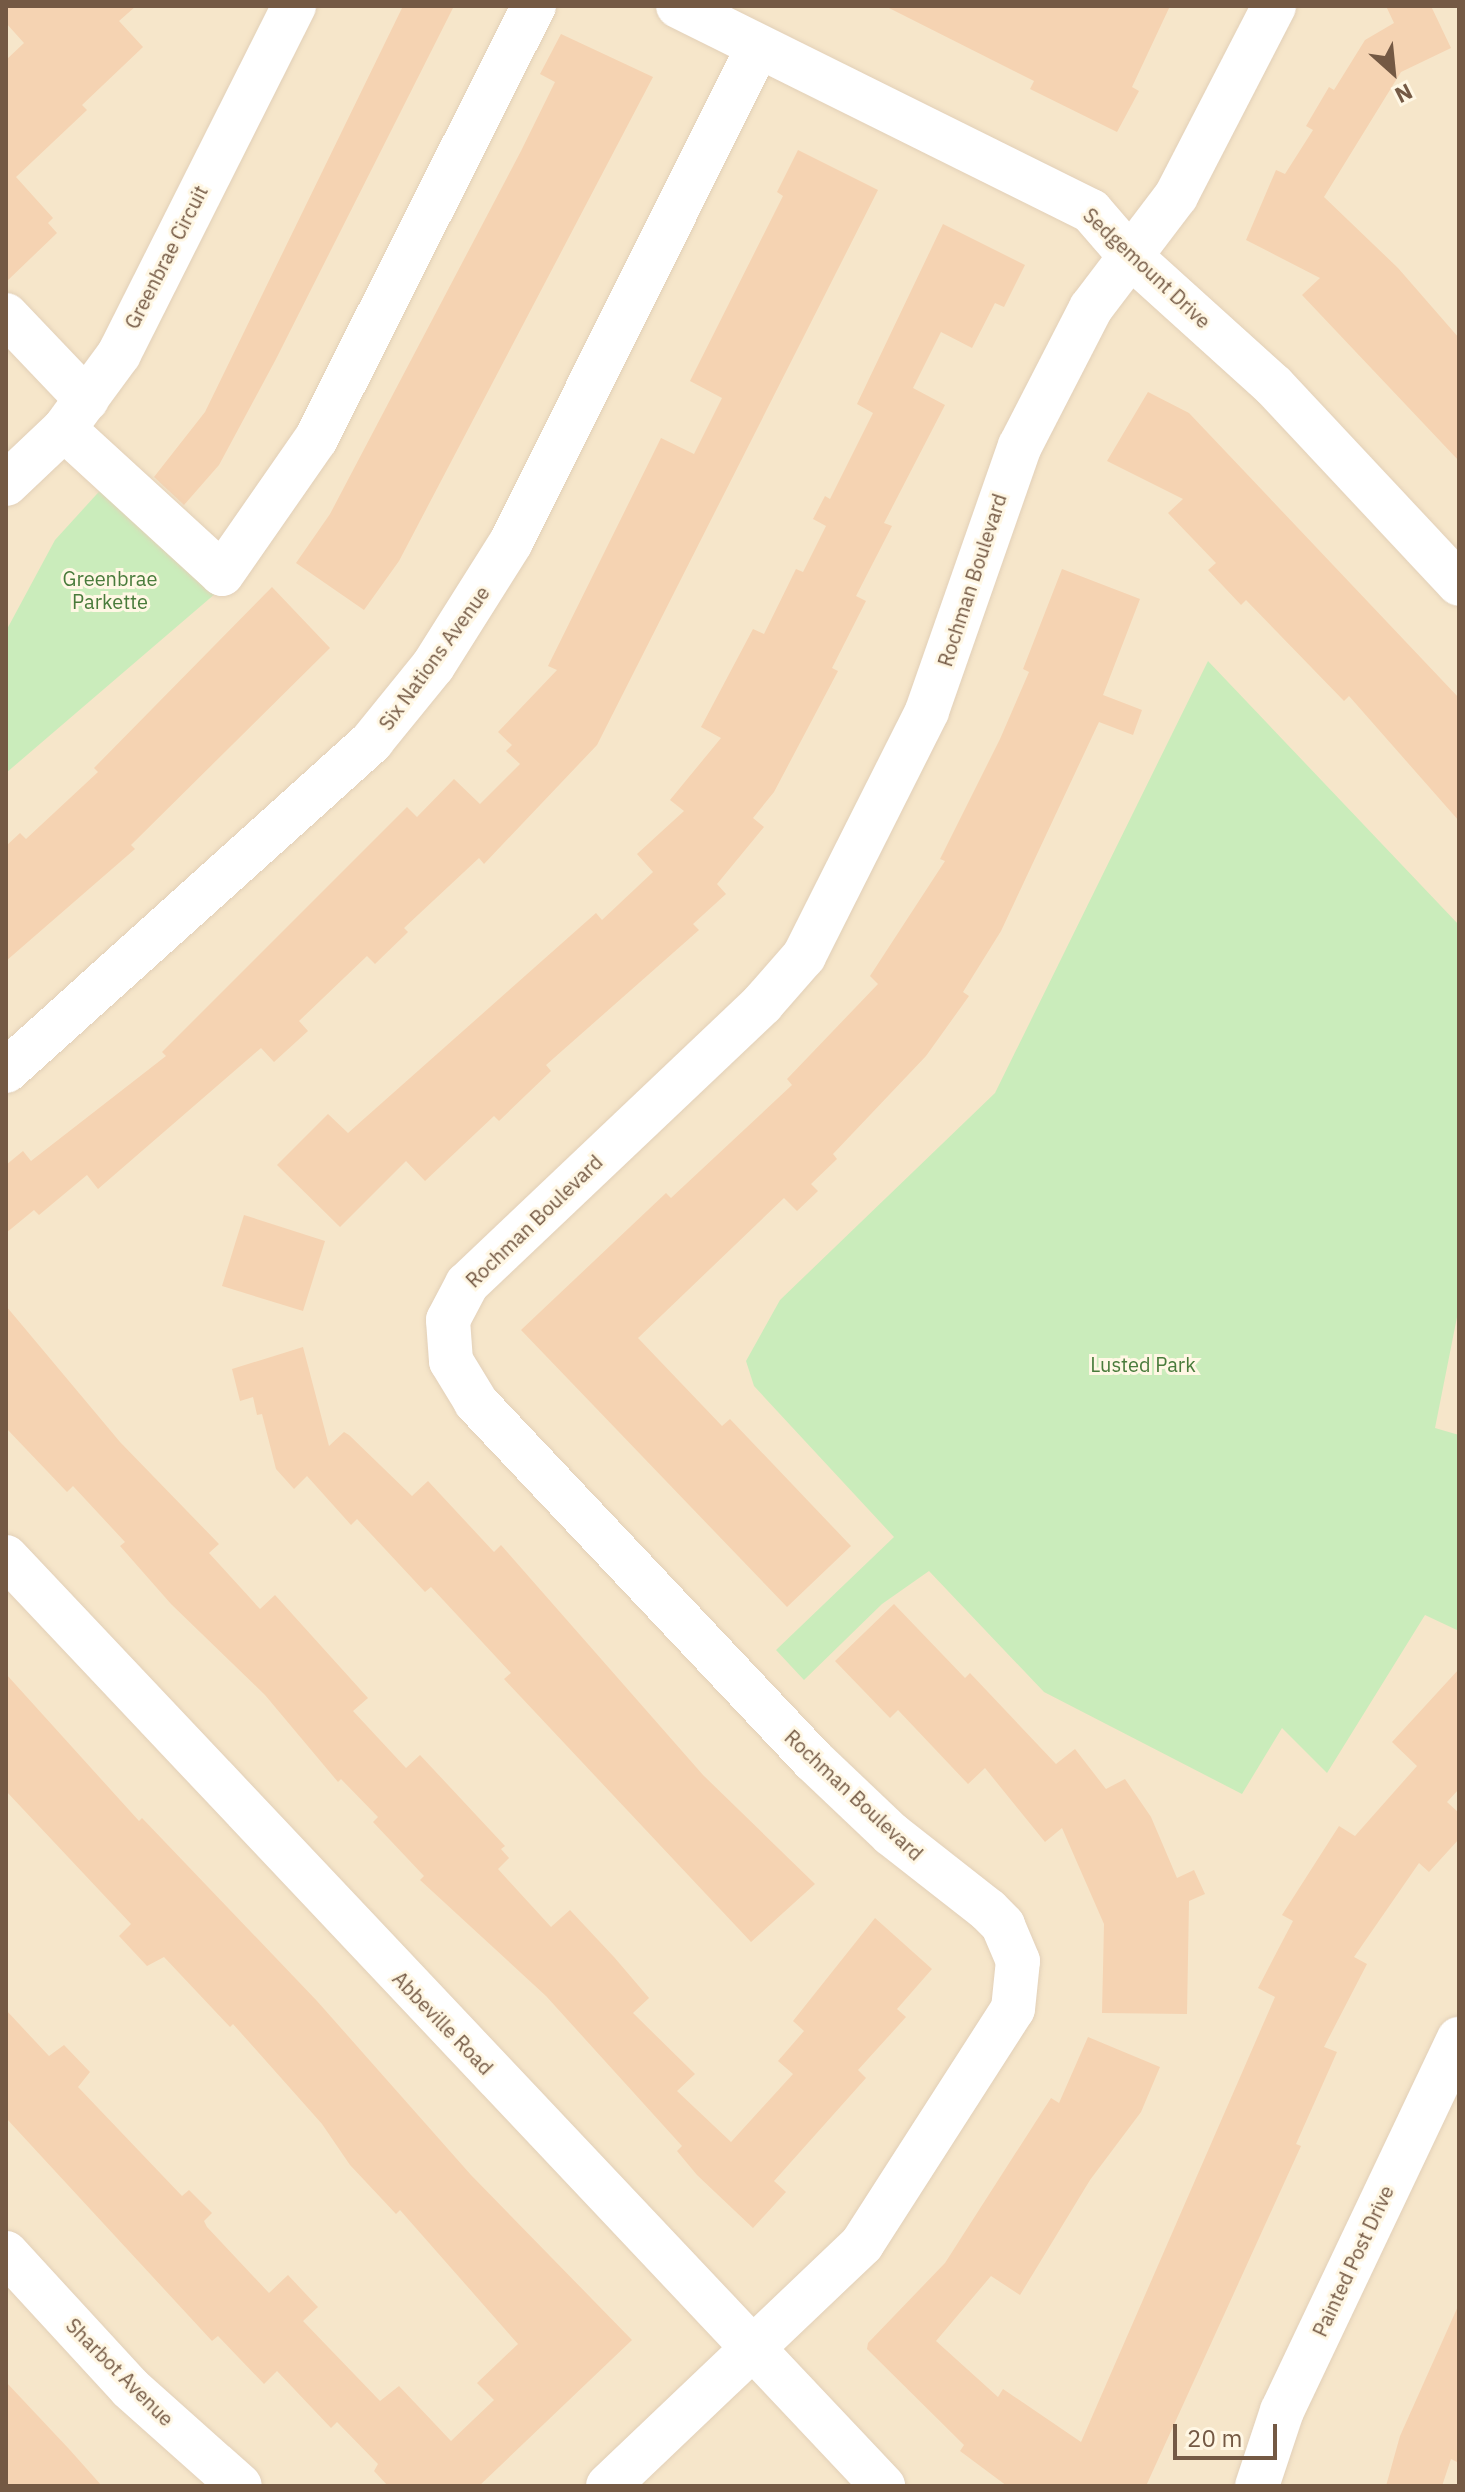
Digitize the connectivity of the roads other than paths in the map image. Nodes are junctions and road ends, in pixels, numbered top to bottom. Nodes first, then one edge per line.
1 (294, 6) edge
2 (534, 6) edge
3 (678, 6) edge
4 (1274, 6) edge
5 (758, 47) junction
6 (1129, 255) junction
7 (6, 315) edge
8 (76, 414) junction
9 (6, 484) edge
10 (1459, 584) edge
11 (6, 1071) edge
12 (6, 1557) edge
13 (1459, 2039) edge
14 (6, 2253) edge
15 (755, 2351) junction
16 (240, 2486) edge
17 (608, 2486) edge
18 (883, 2486) edge
19 (1257, 2486) edge

1 - 8 street, Greenbrae Circuit
2 - 8 street
3 - 5 street, Sedgemount Drive
4 - 6 street, Rochman Boulevard
5 - 6 street, Sedgemount Drive
5 - 11 street, Six Nations Avenue
6 - 10 street, Sedgemount Drive
6 - 15 street, Rochman Boulevard
7 - 8 street
8 - 9 street, Greenbrae Circuit
12 - 15 street, Abbeville Road
13 - 19 street, Painted Post Drive
14 - 16 street, Sharbot Avenue
15 - 17 street, Rochman Boulevard
15 - 18 street, Abbeville Road

